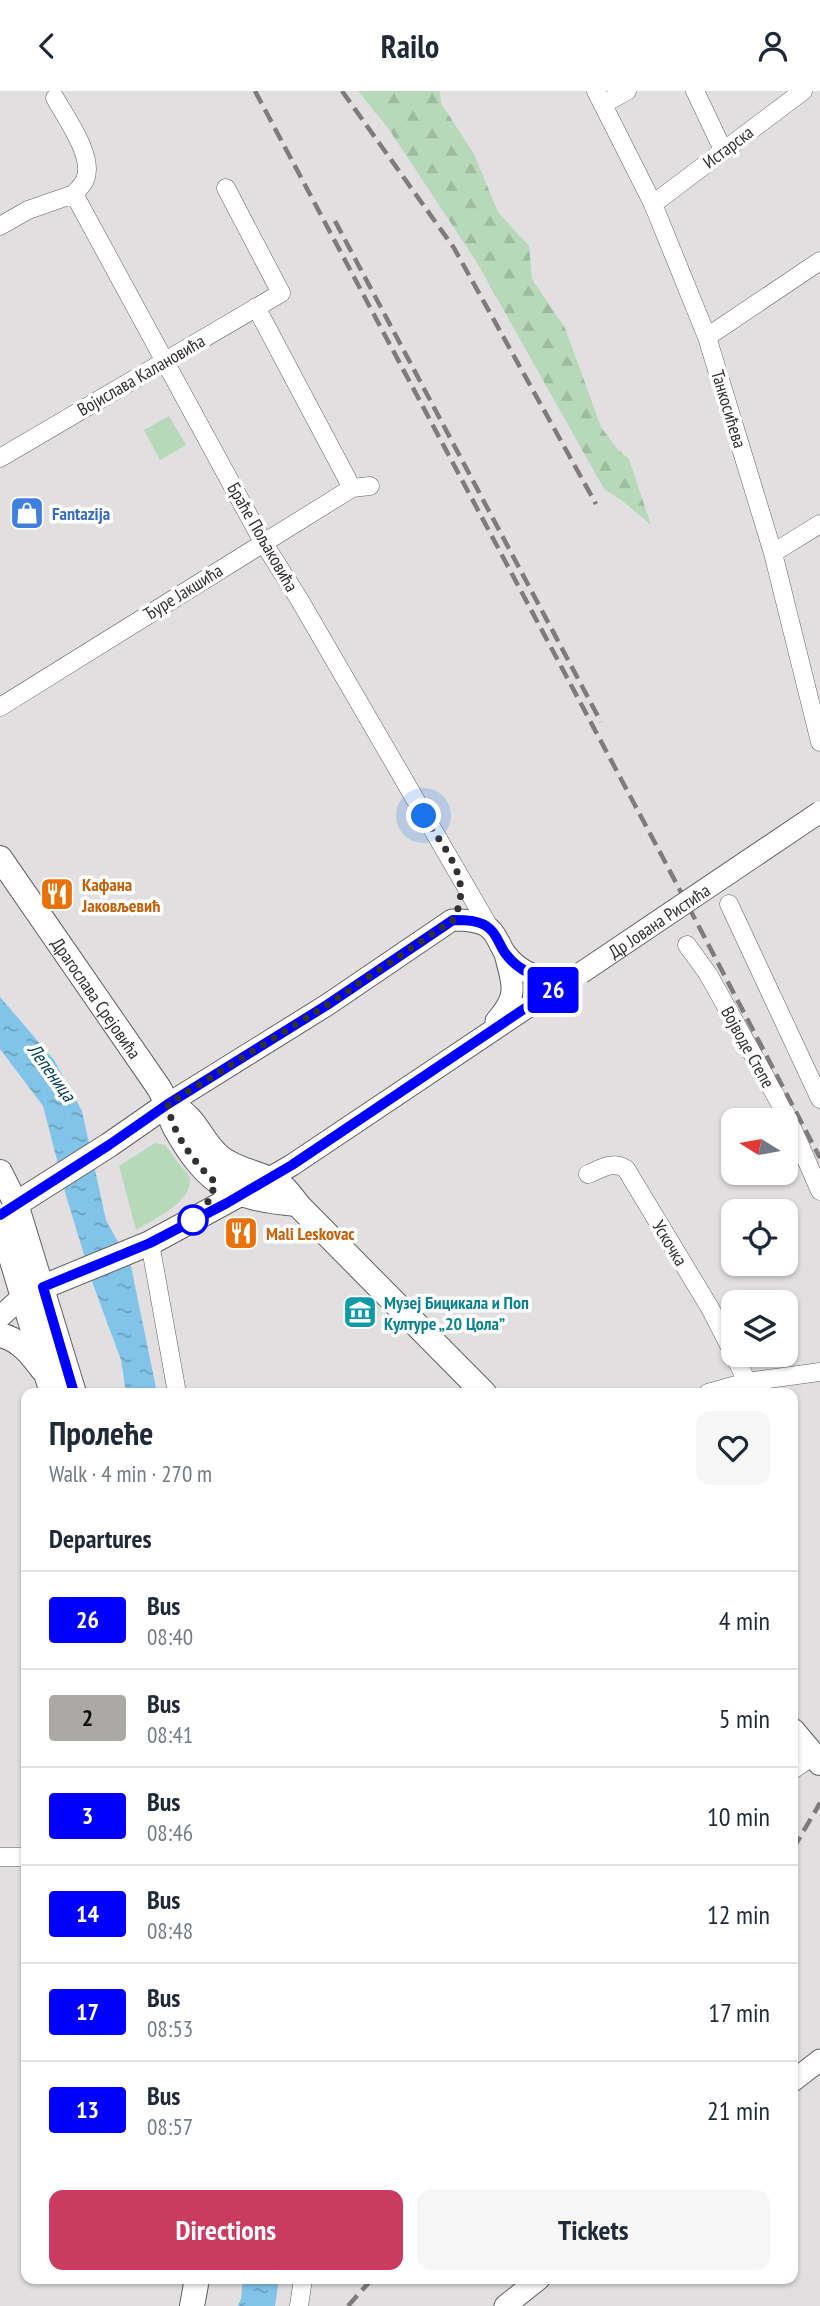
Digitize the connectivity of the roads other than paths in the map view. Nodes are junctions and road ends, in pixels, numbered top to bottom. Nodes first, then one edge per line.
1 (627, 91) edge
2 (695, 91) edge
3 (803, 91) edge
4 (55, 97) dead end
5 (600, 98) edge
6 (723, 150) junction
7 (226, 188) dead end
8 (74, 194) junction
9 (653, 204) junction
10 (0, 226) edge
11 (820, 261) edge
12 (256, 307) junction
13 (706, 337) junction
14 (164, 362) junction
15 (0, 458) edge
16 (820, 524) edge
17 (264, 542) junction
18 (773, 553) junction
19 (0, 707) edge
20 (820, 742) edge
21 (820, 812) edge
22 (0, 858) edge
23 (459, 876) junction
24 (729, 904) dead end
25 (453, 920) junction
26 (491, 930) junction
27 (687, 945) dead end
28 (505, 952) junction
29 (575, 975) junction
30 (485, 1034) junction
31 (820, 1099) edge
32 (168, 1104) junction
33 (214, 1152) junction
34 (0, 1172) edge
35 (589, 1174) dead end
36 (268, 1179) junction
37 (216, 1183) junction
38 (820, 1191) edge
39 (242, 1193) junction
40 (297, 1204) junction
41 (5, 1214) edge
42 (202, 1216) junction
43 (145, 1244) junction
44 (33, 1291) junction
45 (0, 1317) edge
46 (721, 1329) edge
47 (0, 1335) edge
48 (740, 1367) edge
49 (820, 1372) edge
50 (747, 1382) junction
51 (49, 1384) edge
52 (72, 1388) edge
53 (176, 1388) edge
54 (479, 1388) edge
55 (726, 1388) edge
56 (798, 1737) edge
57 (817, 1759) edge
58 (798, 1768) edge
59 (0, 1857) edge
60 (21, 1857) edge
61 (820, 2060) edge
62 (798, 2077) edge
63 (196, 2284) edge
64 (302, 2284) edge
65 (533, 2284) edge
66 (192, 2306) edge
67 (299, 2306) edge
68 (505, 2306) edge

1 - 5 street
2 - 6 street
3 - 6 street, Истарска
4 - 8 street
5 - 9 street, Танкосићева
6 - 9 street, Истарска
7 - 12 street, Војислава Калановића
8 - 10 street
8 - 14 street, Браће Пољаковића
9 - 13 street, Танкосићева
11 - 13 street
12 - 14 street, Војислава Калановића
12 - 17 street, Ђуре Јакшића
13 - 18 street, Танкосићева
14 - 15 street, Војислава Калановића
14 - 17 street, Браће Пољаковића
16 - 18 street
17 - 19 street, Ђуре Јакшића
17 - 23 street, Браће Пољаковића
18 - 20 street, Танкосићева
21 - 29 street, Др Јована Ристића, bridge
22 - 32 main road, Драгослава Срејовића
23 - 25 street
23 - 26 street, Браће Пољаковића
24 - 31 street
25 - 26 street
25 - 32 street
26 - 28 street
27 - 38 street, Војводе Степе
28 - 29 street
28 - 30 street
29 - 30 street, Др Јована Ристића
30 - 36 street, Др Јована Ристића
32 - 33 main road, Драгослава Срејовића
32 - 37 main road, Драгослава Срејовића
32 - 41 main road
33 - 36 main road, Драгослава Срејовића
33 - 37 main road
34 - 41 main road
35 - 46 street, Ускочка
36 - 39 street, Др Јована Ристића
36 - 40 main road, Драгослава Срејовића
37 - 39 main road, Драгослава Срејовића
37 - 42 main road
39 - 40 main road, Драгослава Срејовића
39 - 42 main road, Др Јована Ристића
40 - 54 main road
41 - 44 main road
42 - 43 main road, Др Јована Ристића
43 - 44 main road, Др Јована Ристића
43 - 53 street
44 - 45 street
44 - 51 main road
44 - 52 main road
47 - 51 main road
48 - 50 street, Ускочка
49 - 50 street
50 - 55 street
56 - 57 main road
57 - 58 street
59 - 60 street
61 - 62 street
63 - 66 main road
64 - 67 street
65 - 68 street

